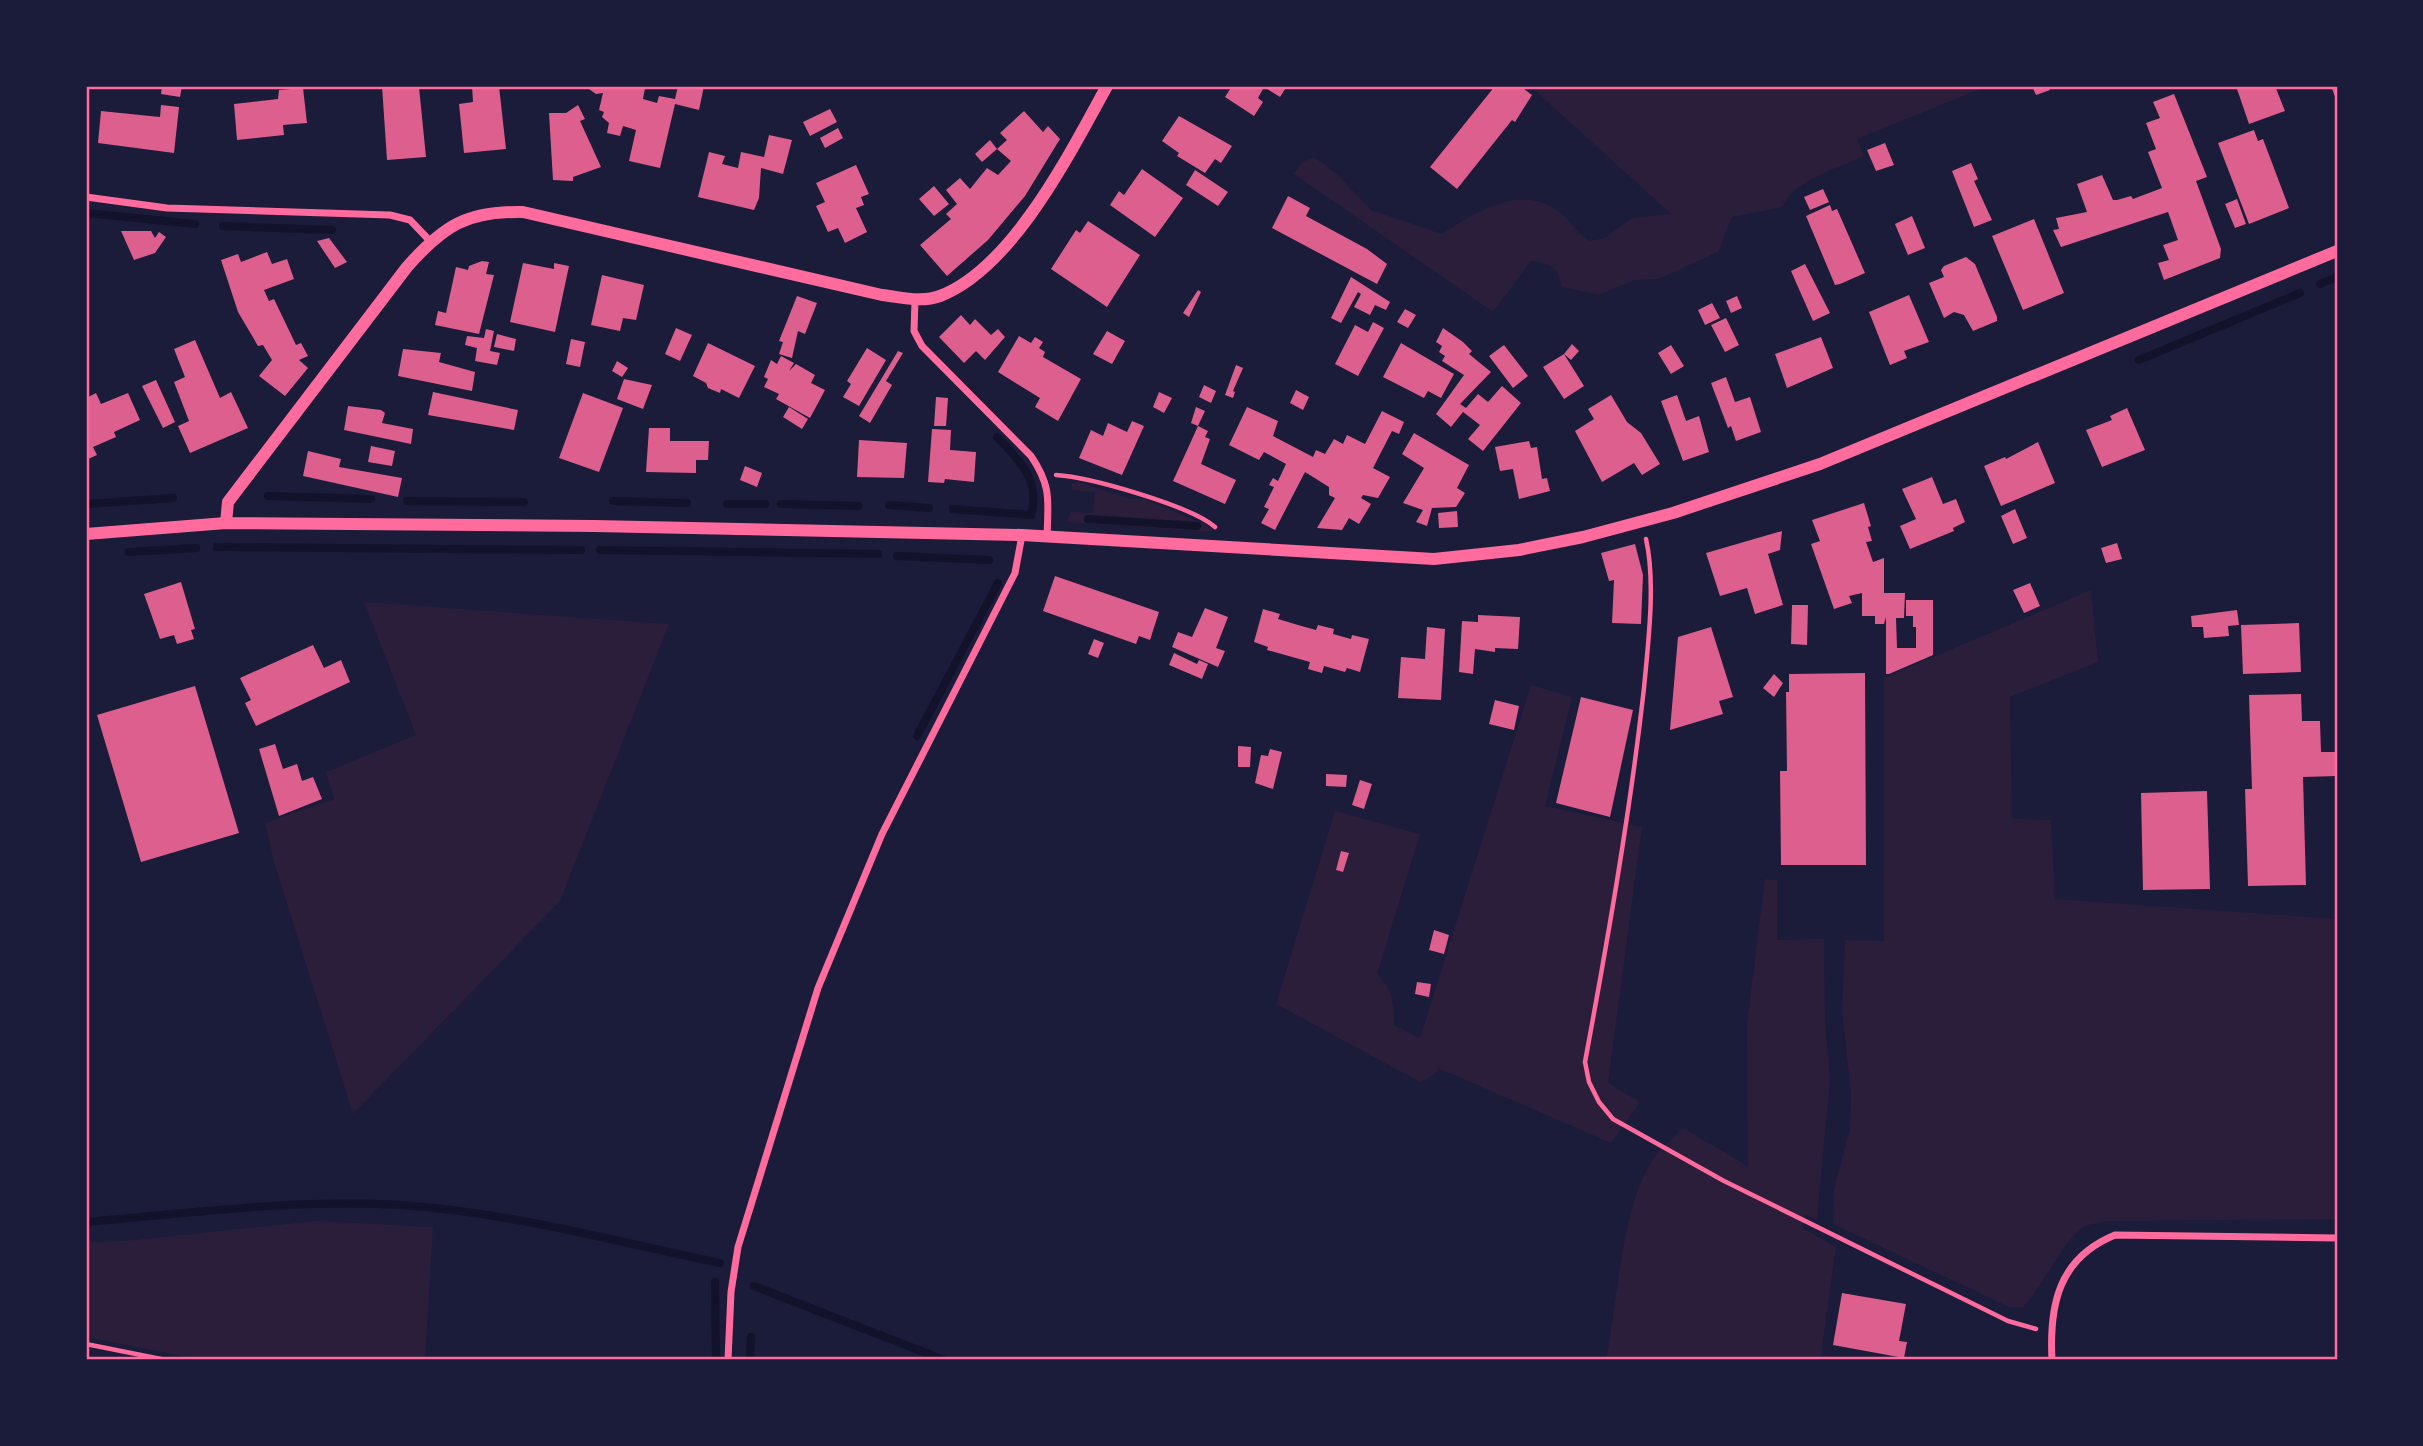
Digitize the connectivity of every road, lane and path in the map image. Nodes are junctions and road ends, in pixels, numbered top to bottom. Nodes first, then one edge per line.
1 (1107, 86) edge
2 (86, 197) edge
3 (430, 241) junction
4 (2337, 251) edge
5 (915, 300) junction
6 (1042, 474) junction
7 (1642, 521) junction
8 (226, 523) junction
9 (86, 534) edge
10 (1022, 535) junction
11 (1047, 537) junction
12 (1224, 547) junction
13 (2337, 1238) edge
14 (2051, 1333) junction
15 (86, 1344) edge
16 (164, 1360) edge
17 (729, 1360) edge
18 (2052, 1360) edge

1 - 5 street
2 - 3 street
3 - 5 street
3 - 8 street
4 - 7 street
5 - 6 street
6 - 11 street
6 - 12 path
7 - 12 street
7 - 14 path
8 - 9 street
8 - 10 street
10 - 11 street
10 - 17 street
11 - 12 street
13 - 14 street
14 - 18 street
15 - 16 path

